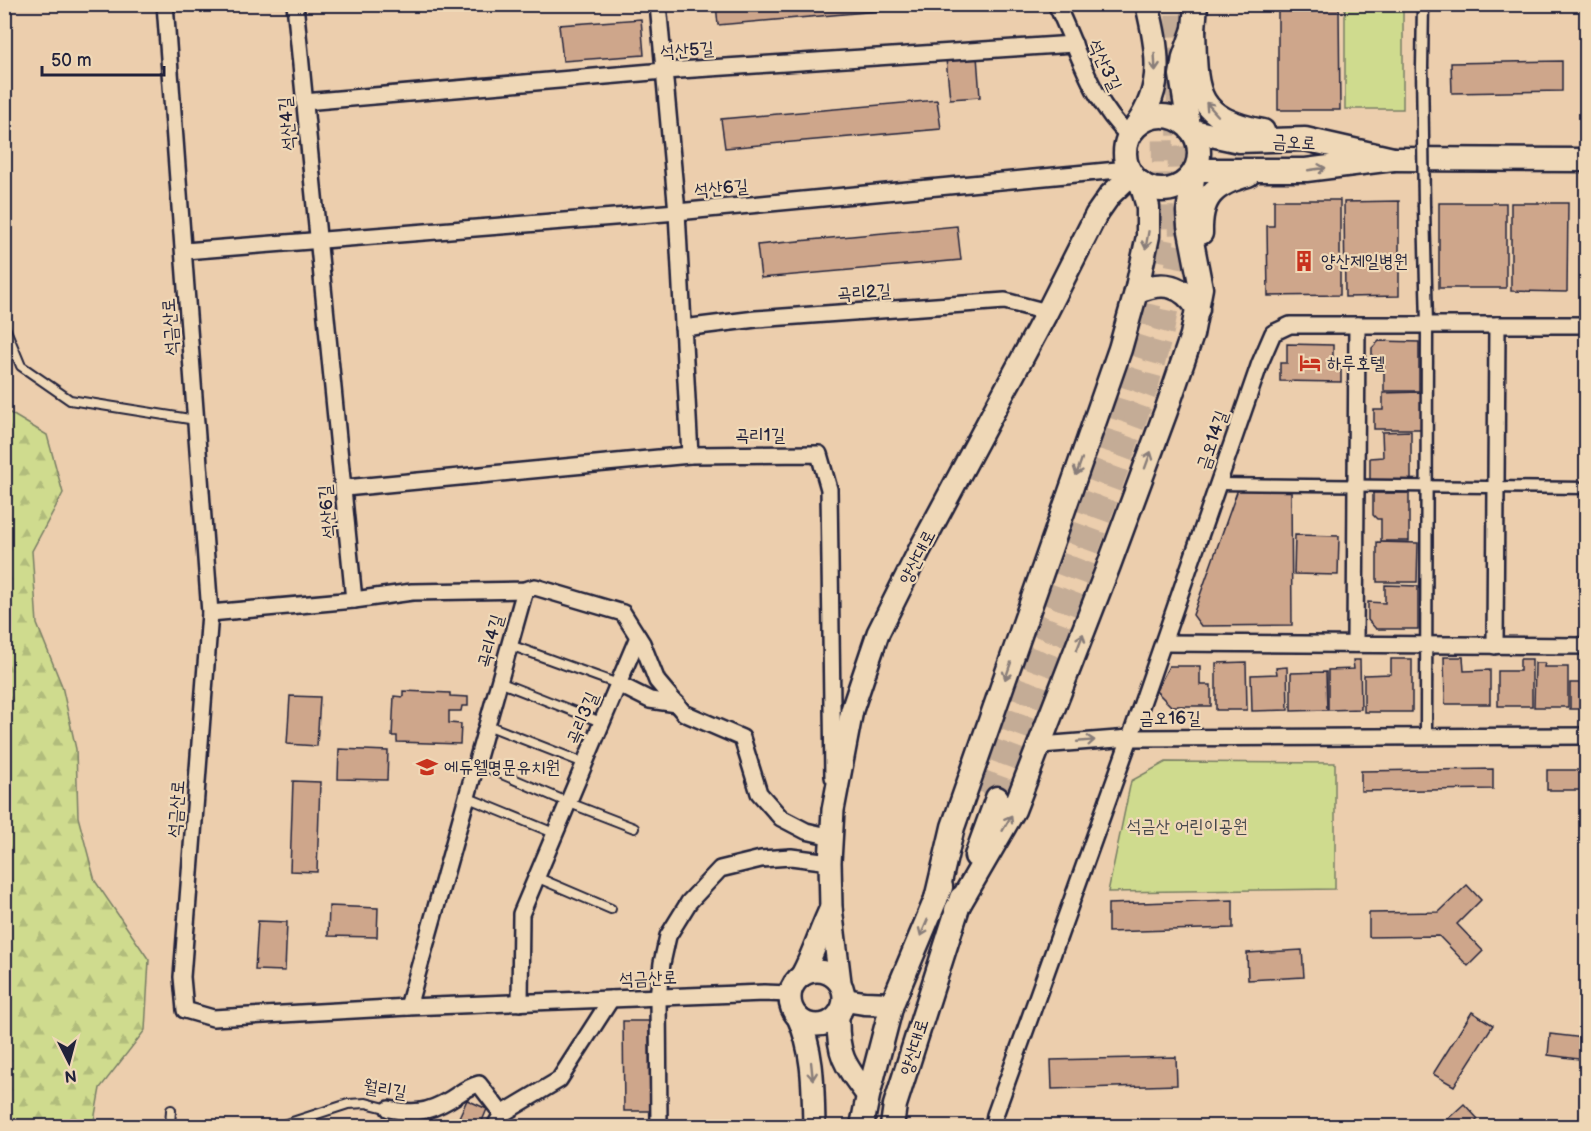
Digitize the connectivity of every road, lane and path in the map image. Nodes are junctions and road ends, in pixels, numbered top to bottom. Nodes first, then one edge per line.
1 (165, 4) edge
2 (295, 4) edge
3 (658, 4) edge
4 (1056, 4) edge
5 (1147, 4) edge
6 (1196, 4) edge
7 (1423, 4) edge
8 (1194, 28) junction
9 (1074, 44) junction
10 (664, 71) junction
11 (304, 102) junction
12 (1191, 129) junction
13 (1132, 132) junction
14 (1305, 139) junction
15 (1394, 159) junction
16 (1587, 160) edge
17 (1271, 170) junction
18 (1195, 171) junction
19 (1134, 175) junction
20 (677, 212) junction
21 (317, 241) junction
22 (185, 251) junction
23 (1136, 292) junction
24 (1199, 298) junction
25 (1047, 312) junction
26 (1427, 324) junction
27 (4, 325) edge
28 (1357, 325) junction
29 (1497, 325) junction
30 (1587, 325) edge
31 (683, 328) junction
32 (196, 420) junction
33 (690, 454) junction
34 (1218, 484) junction
35 (1356, 485) junction
36 (1427, 486) junction
37 (1496, 487) junction
38 (345, 488) junction
39 (1587, 488) edge
40 (525, 590) junction
41 (354, 600) junction
42 (210, 614) junction
43 (638, 636) junction
44 (1164, 643) junction
45 (1355, 644) junction
46 (510, 645) junction
47 (1427, 645) junction
48 (1496, 646) junction
49 (1587, 646) edge
50 (499, 682) junction
51 (618, 684) junction
52 (677, 704) junction
53 (601, 722) junction
54 (487, 725) junction
55 (1587, 736) edge
56 (1426, 737) junction
57 (1130, 738) junction
58 (1041, 745) junction
59 (476, 763) junction
60 (584, 764) junction
61 (466, 797) junction
62 (567, 802) junction
63 (833, 810) junction
64 (634, 828) dead end
65 (554, 833) junction
66 (832, 837) junction
67 (830, 862) junction
68 (536, 877) junction
69 (936, 899) junction
70 (831, 908) junction
71 (611, 909) dead end
72 (956, 910) junction
73 (802, 975) junction
74 (790, 994) junction
75 (658, 997) junction
76 (611, 999) junction
77 (841, 999) junction
78 (520, 1003) junction
79 (892, 1004) junction
80 (408, 1007) junction
81 (798, 1017) junction
82 (868, 1096) junction
83 (389, 1109) joint
84 (171, 1110) dead end
85 (501, 1122) edge
86 (170, 1126) edge
87 (280, 1126) edge
88 (647, 1126) edge
89 (659, 1126) edge
90 (814, 1126) edge
91 (862, 1126) edge
92 (892, 1126) edge
93 (993, 1126) edge

1 - 22 street, 석금산로
2 - 11 street, 석산4길
3 - 10 street
4 - 9 street, 석산3길
5 -> 13 main road
6 - 8 main road
7 - 26 street, bridge
8 - 12 main road
14 -> 8 main road
9 - 10 street, 석산5길
9 - 13 street, 석산3길
10 - 11 street, 석산5길
10 - 20 street
11 - 21 street, 석산4길
12 - 13 main road
12 - 14 main road, 금오로
12 - 18 main road
13 - 19 main road
14 - 15 main road, 금오로
15 - 16 main road, 금오로
17 -> 15 main road, 금오로
17 - 18 main road, 금오로
17 - 24 main road
18 - 19 main road
18 - 24 main road
19 - 20 street, 석산6길
19 -> 23 main road
19 - 25 main road, 양산대로
20 - 21 street, 석산6길
20 - 31 street
21 - 22 street, 석산6길
21 - 38 street, 석산6길
22 - 32 street, 석금산로
23 - 24 main road
23 -> 69 main road
58 -> 24 main road
25 - 31 street, 곡리2길
25 - 63 main road, 양산대로
26 - 28 street, 금오14길
26 - 29 street, 금오14길
26 - 36 street
27 - 32 lane
28 - 34 street, 금오14길
28 - 35 street
29 - 30 street, 금오14길
29 - 37 street
31 - 33 street
32 - 42 street, 석금산로
33 - 38 street, 곡리1길
33 - 63 street, 곡리1길
34 - 35 street
34 - 44 street, 금오14길
35 - 36 street
35 - 45 street
36 - 37 street
36 - 47 street
37 - 39 street
37 - 48 street
38 - 41 street, 석산6길
40 - 41 street, 곡리4길
40 - 43 street
40 - 46 street, 곡리4길
41 - 42 street, 곡리4길
42 - 80 street, 석금산로
43 - 51 street
43 - 52 street
44 - 45 street
44 - 57 street, 금오14길
45 - 47 street
46 - 50 street, 곡리4길
46 - 51 lane
47 - 48 street
47 - 56 street
48 - 49 street
50 - 53 lane
50 - 54 street, 곡리4길
51 - 52 street, 곡리3길
51 - 53 street, 곡리3길
52 - 66 street, 곡리3길
53 - 60 street, 곡리3길
54 - 59 street, 곡리4길
54 - 60 lane
55 - 56 street, 금오16길
56 - 57 street, 금오16길
58 -> 57 street
57 - 93 street, 금오16길
72 -> 58 main road
59 - 61 street, 곡리4길
59 - 62 lane
60 - 62 street, 곡리3길
61 - 65 lane
61 - 80 street, 곡리4길
62 - 64 lane
62 - 65 street, 곡리3길
63 - 66 main road, 양산대로
65 - 68 street, 곡리3길
66 - 67 main road, 양산대로
67 - 70 main road, 양산대로
67 - 75 street
68 - 71 lane
68 - 78 street, 곡리3길
69 - 72 main road, 양산대로
69 -> 79 main road, 양산대로
70 - 73 main road
70 - 77 main road, 양산대로
72 - 92 main road, 양산대로
73 - 74 main road
73 - 77 main road
74 - 75 street, 석금산로
74 - 81 main road
75 - 76 street, 석금산로
75 - 89 street
76 - 78 street, 석금산로
76 - 85 street, 월리길
77 - 79 main road
77 - 81 main road
77 - 82 main road, 양산대로
78 - 80 street, 석금산로
79 - 82 main road, 양산대로
81 -> 90 main road
82 - 91 main road, 양산대로
83 - 85 street, 월리길
83 - 87 lane, 월리길
84 - 86 lane
88 - 89 street

